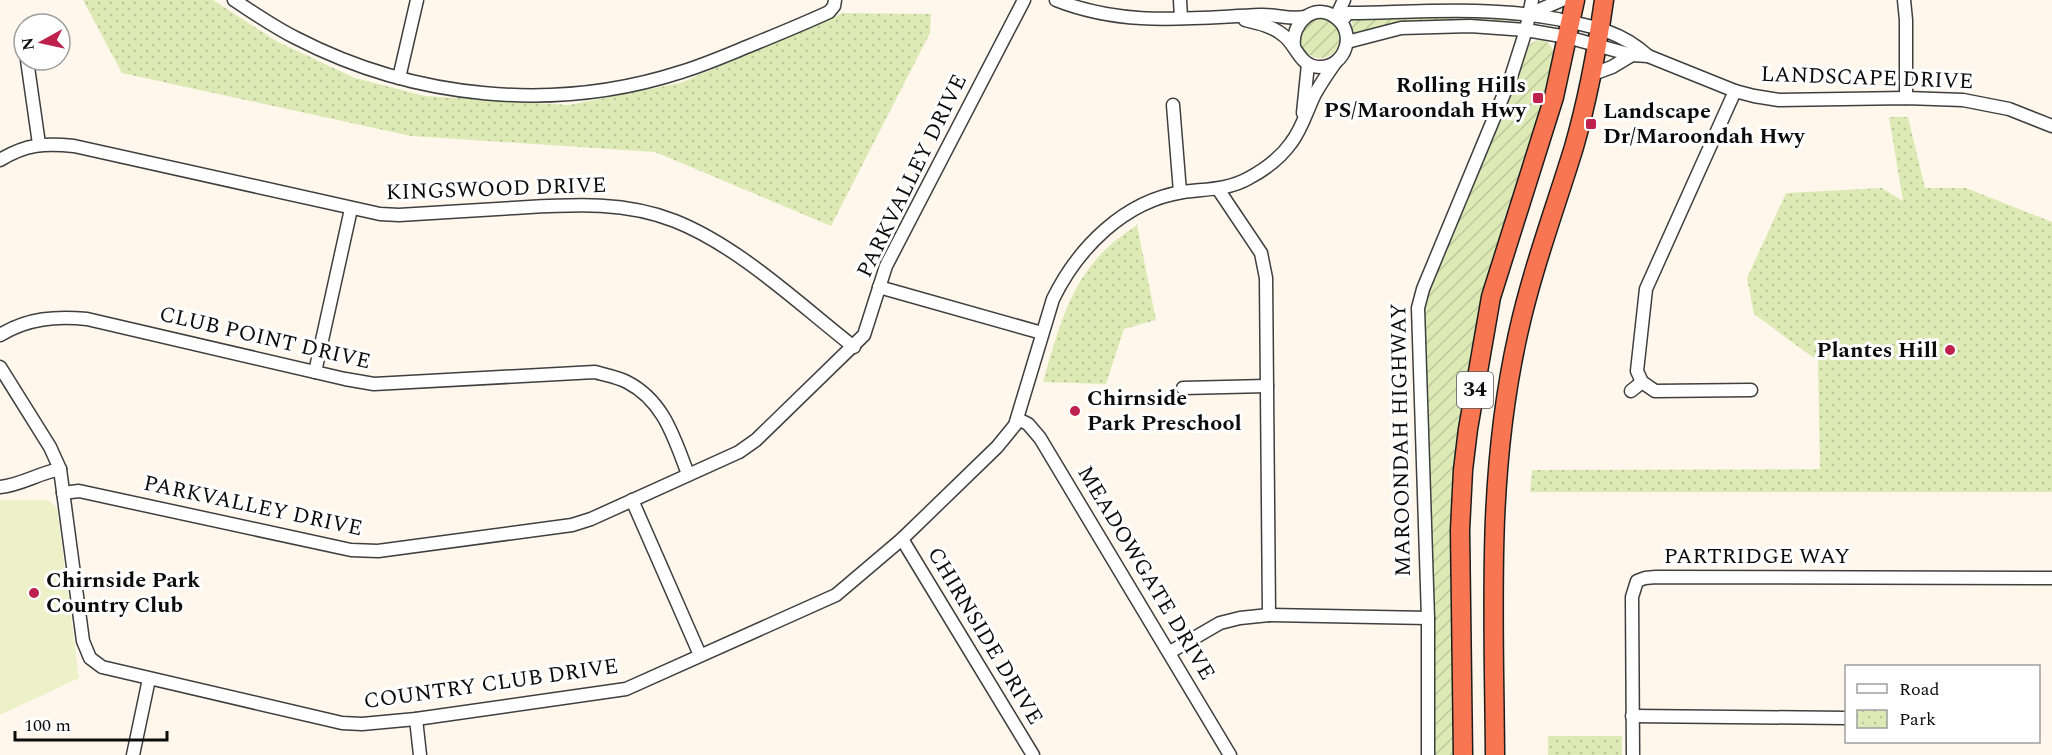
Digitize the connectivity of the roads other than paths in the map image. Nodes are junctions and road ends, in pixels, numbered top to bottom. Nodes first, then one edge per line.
1 (234, 0) edge
2 (417, 0) edge
3 (835, 0) edge
4 (1024, 0) edge
5 (1056, 0) edge
6 (1180, 0) edge
7 (1344, 0) edge
8 (1532, 0) edge
9 (1562, 0) edge
10 (1575, 0) edge
11 (1604, 0) edge
12 (1904, 0) edge
13 (1530, 14) junction
14 (1232, 16) junction
15 (1305, 17) junction
16 (1181, 18) junction
17 (1338, 19) junction
18 (1569, 29) junction
19 (1526, 30) junction
20 (1600, 36) junction
21 (1347, 42) junction
22 (1294, 46) junction
23 (1632, 55) junction
24 (1648, 56) junction
25 (1335, 63) junction
26 (1308, 64) junction
27 (29, 72) edge
28 (1593, 74) junction
29 (399, 78) junction
30 (1735, 91) junction
31 (1906, 98) junction
32 (1173, 105) dead end
33 (1302, 123) junction
34 (2052, 126) edge
35 (39, 144) junction
36 (0, 160) edge
37 (1218, 189) junction
38 (1180, 192) junction
39 (351, 208) junction
40 (879, 287) junction
41 (1042, 333) junction
42 (0, 335) edge
43 (854, 347) junction
44 (0, 367) edge
45 (315, 372) junction
46 (1642, 382) junction
47 (1267, 386) junction
48 (1183, 388) dead end
49 (1751, 390) dead end
50 (1631, 391) dead end
51 (1018, 419) junction
52 (60, 469) junction
53 (688, 474) junction
54 (0, 487) edge
55 (63, 493) junction
56 (632, 500) junction
57 (902, 538) junction
58 (2052, 578) edge
59 (1269, 615) junction
60 (1428, 618) junction
61 (1170, 652) junction
62 (700, 655) junction
63 (149, 679) junction
64 (1462, 706) junction
65 (1494, 706) junction
66 (1632, 716) junction
67 (1845, 718) edge
68 (416, 719) junction
69 (133, 755) edge
70 (420, 755) edge
71 (1033, 755) edge
72 (1230, 755) edge
73 (1428, 755) edge
74 (1463, 755) edge
75 (1495, 755) edge
76 (1633, 755) edge

1 - 29 street
2 - 29 street
3 - 29 street
4 - 40 street, PARKVALLEY DRIVE
5 - 16 street
6 - 16 street
7 - 17 street
8 - 13 street, MAROONDAH HIGHWAY
9 - 13 street
10 - 18 highway, 34
11 - 20 highway, 34
12 - 31 street
13 - 17 street
13 - 18 street
13 - 19 street, MAROONDAH HIGHWAY
14 - 15 street
14 - 16 street
14 - 22 street
15 - 17 street
15 - 22 street
17 - 21 street
18 - 19 street
18 - 20 street, LANDSCAPE DRIVE
18 - 64 highway, 34
19 - 21 street
19 - 60 street, MAROONDAH HIGHWAY
20 - 23 street, LANDSCAPE DRIVE
20 - 24 street, LANDSCAPE DRIVE
20 - 28 highway, 34
21 - 25 street
22 - 26 street
23 - 24 street, LANDSCAPE DRIVE
23 - 28 street
24 - 30 street, LANDSCAPE DRIVE
25 - 26 street
25 - 33 street, COUNTRY CLUB DRIVE
26 - 33 street, COUNTRY CLUB DRIVE
27 - 35 street
28 - 65 highway, 34
30 - 31 street, LANDSCAPE DRIVE
30 - 46 street
31 - 34 street, LANDSCAPE DRIVE
32 - 38 street
33 - 37 street, COUNTRY CLUB DRIVE
35 - 36 street, KINGSWOOD DRIVE
35 - 39 street, KINGSWOOD DRIVE
37 - 38 street, COUNTRY CLUB DRIVE
37 - 47 street
38 - 41 street, COUNTRY CLUB DRIVE
39 - 43 street, KINGSWOOD DRIVE
39 - 45 street
40 - 41 street
40 - 43 street, PARKVALLEY DRIVE
41 - 51 street, COUNTRY CLUB DRIVE
42 - 45 street, CLUB POINT DRIVE
43 - 53 street, PARKVALLEY DRIVE
44 - 52 street
45 - 53 street, CLUB POINT DRIVE
46 - 49 street
46 - 50 street
47 - 48 street
47 - 59 street
51 - 57 street, COUNTRY CLUB DRIVE
51 - 61 street, MEADOWGATE DRIVE
52 - 54 street
52 - 55 street
53 - 56 street, PARKVALLEY DRIVE
55 - 56 street, PARKVALLEY DRIVE
55 - 63 street, COUNTRY CLUB DRIVE
56 - 62 street
57 - 62 street, COUNTRY CLUB DRIVE
57 - 71 street, CHIRNSIDE DRIVE
58 - 66 street, PARTRIDGE WAY
59 - 60 street
59 - 61 street
60 - 73 street, MAROONDAH HIGHWAY
61 - 72 street, MEADOWGATE DRIVE
62 - 68 street, COUNTRY CLUB DRIVE
63 - 68 street, COUNTRY CLUB DRIVE
63 - 69 street
64 - 65 highway
64 - 74 highway, 34
65 - 75 highway, 34
66 - 67 street
66 - 76 street, PARTRIDGE WAY
68 - 70 street

